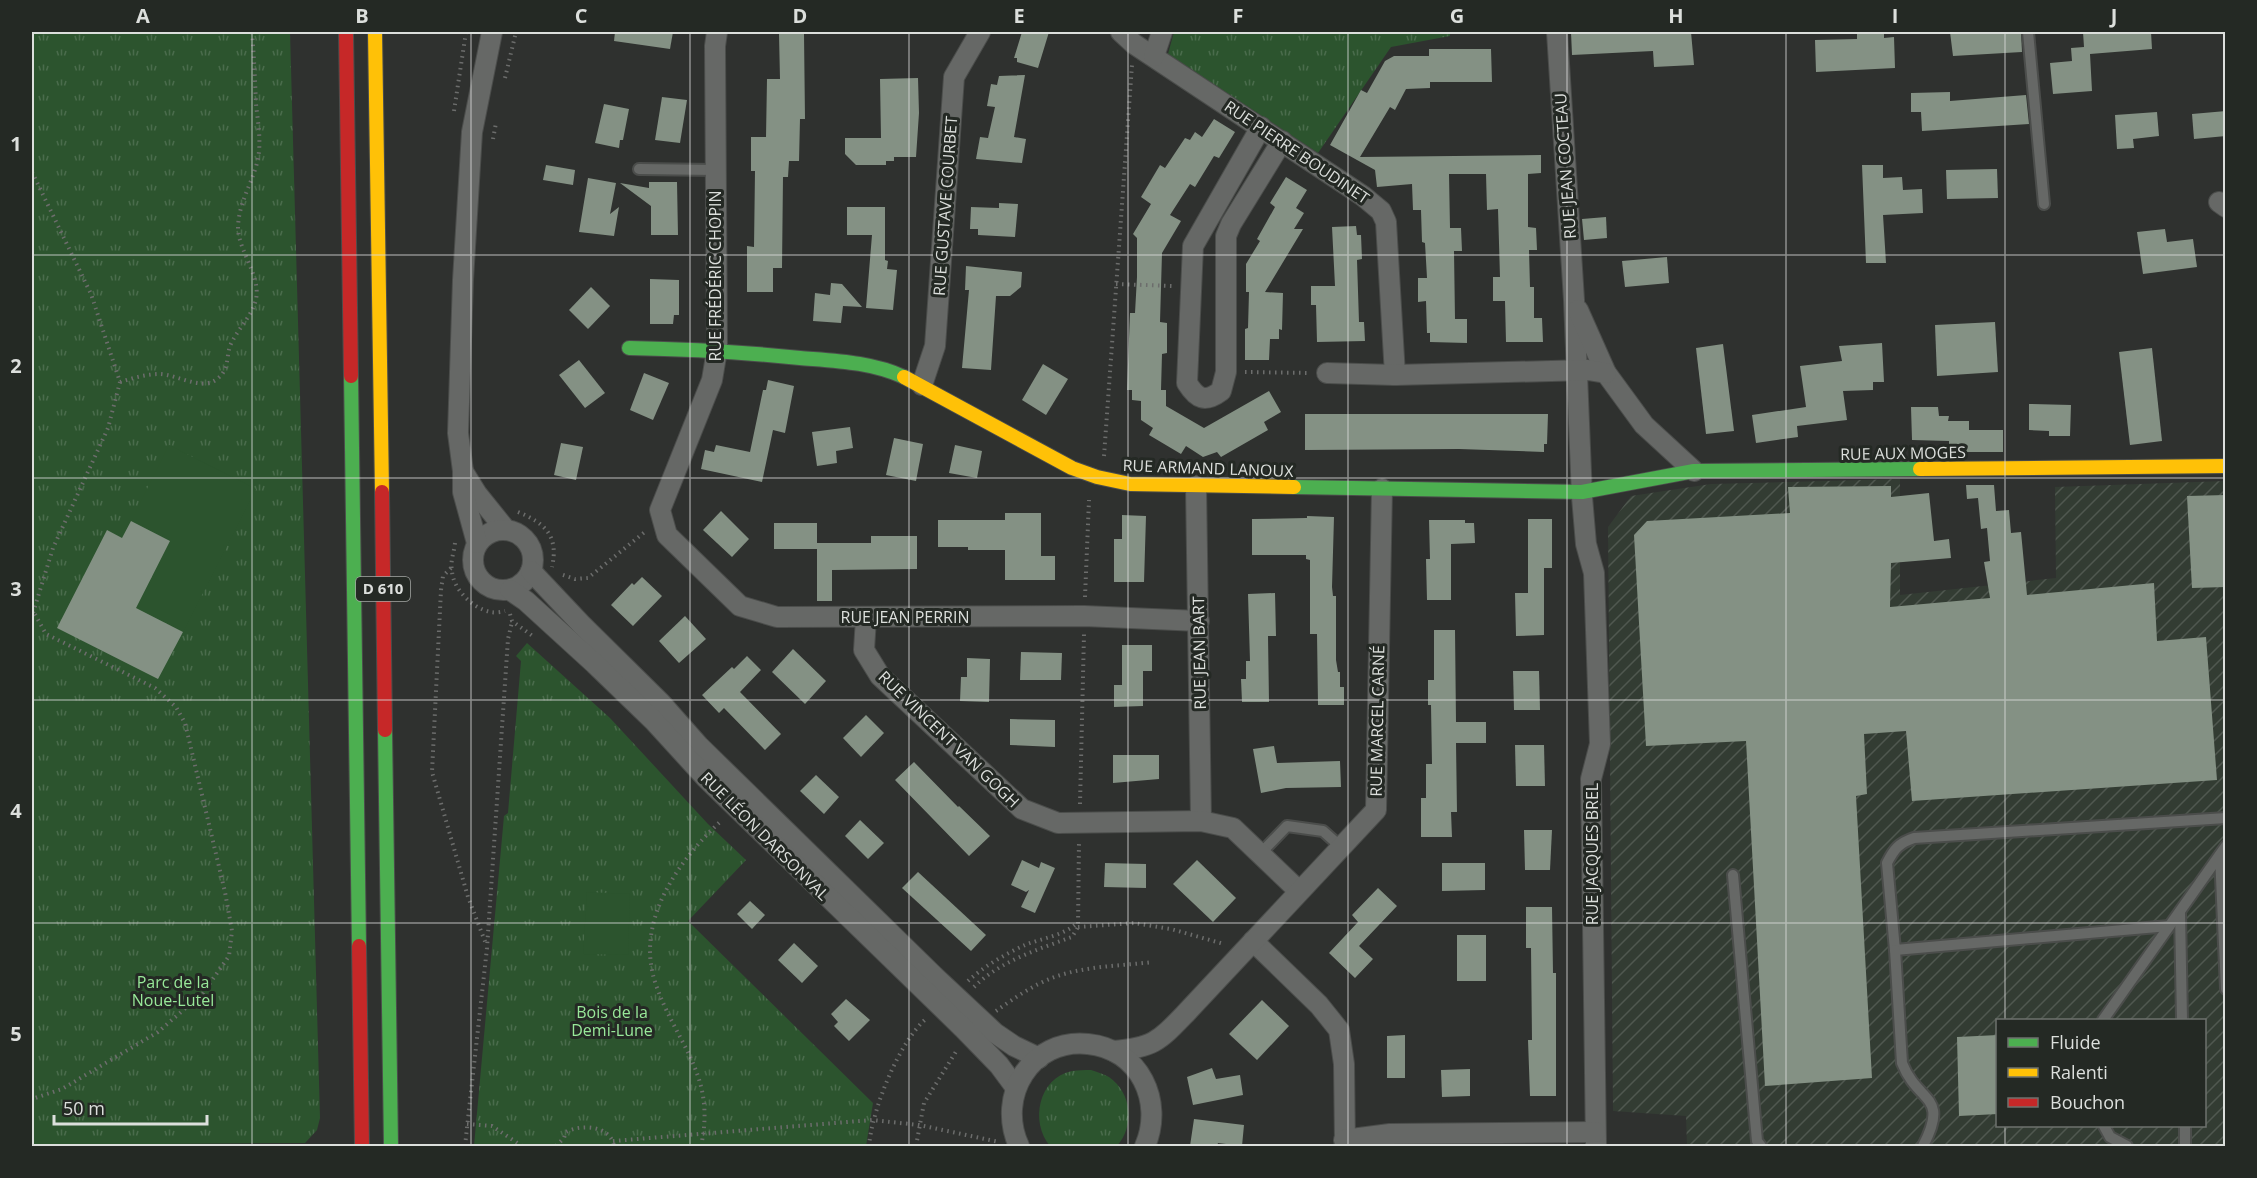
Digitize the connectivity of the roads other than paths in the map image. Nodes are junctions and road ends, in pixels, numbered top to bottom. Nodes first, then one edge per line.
1 (346, 32) edge
2 (375, 32) edge
3 (492, 32) edge
4 (717, 32) edge
5 (980, 32) edge
6 (1162, 32) edge
7 (1557, 32) edge
8 (2028, 32) edge
9 (1127, 38) edge
10 (1154, 56) junction
11 (1261, 127) junction
12 (1281, 141) junction
13 (639, 169) dead end
14 (716, 170) junction
15 (2044, 204) dead end
16 (1574, 300) junction
17 (628, 348) dead end
18 (717, 350) junction
19 (1575, 370) junction
20 (1327, 373) road end
21 (1606, 373) junction
22 (1395, 375) junction
23 (922, 385) junction
24 (2226, 466) edge
25 (463, 471) junction
26 (1694, 471) junction
27 (1196, 486) junction
28 (1382, 489) junction
29 (1582, 492) junction
30 (661, 515) joint
31 (506, 530) junction
32 (475, 534) junction
33 (542, 574) junction
34 (518, 596) junction
35 (866, 618) junction
36 (1199, 621) junction
37 (2226, 818) edge
38 (1201, 821) junction
39 (1341, 847) junction
40 (2223, 850) edge
41 (1260, 854) junction
42 (1733, 875) dead end
43 (1299, 891) junction
44 (2180, 912) junction
45 (2169, 926) junction
46 (1253, 941) junction
47 (1895, 950) junction
48 (2226, 989) edge
49 (952, 1001) junction
50 (2104, 1019) edge
51 (2182, 1019) edge
52 (1155, 1043) junction
53 (1113, 1051) junction
54 (1039, 1058) junction
55 (1147, 1086) junction
56 (1016, 1088) junction
57 (2105, 1127) edge
58 (2185, 1127) edge
59 (1596, 1139) edge
60 (1345, 1143) edge
61 (1010, 1144) edge
62 (362, 1146) edge
63 (391, 1146) edge
64 (1144, 1146) edge
65 (1761, 1146) edge
66 (1923, 1146) edge
67 (2127, 1146) edge
68 (2185, 1146) edge

1 - 62 main road, D 610
2 - 63 main road, D 610
3 - 25 street
4 - 14 street, RUE FRÉDÉRIC CHOPIN
5 - 23 street, RUE GUSTAVE COURBET
6 - 10 street
7 - 16 street, RUE JEAN COCTEAU
8 - 15 lane
9 - 10 street, RUE PIERRE BOUDINET
10 - 11 street, RUE PIERRE BOUDINET
11 - 12 street, RUE PIERRE BOUDINET
11 - 12 street
12 - 22 street, RUE PIERRE BOUDINET
13 - 14 lane
14 - 18 street, RUE FRÉDÉRIC CHOPIN
16 - 19 street, RUE JEAN COCTEAU
16 - 21 street, RUE JEAN COCTEAU
17 - 18 main road, RUE ARMAND LANOUX
18 - 23 main road, RUE ARMAND LANOUX
18 - 30 street, RUE FRÉDÉRIC CHOPIN
19 - 21 street
19 - 22 street
19 - 29 street, RUE JEAN COCTEAU
20 - 22 street
21 - 26 street, RUE JEAN COCTEAU
23 - 27 main road, RUE ARMAND LANOUX
24 - 26 main road, RUE AUX MOGES
25 - 31 street
25 - 32 street
26 - 29 main road, RUE AUX MOGES
27 - 28 main road, RUE ARMAND LANOUX
27 - 36 street, RUE JEAN BART
28 - 29 main road, RUE ARMAND LANOUX
28 - 39 street, RUE MARCEL CARNÉ
29 - 59 street, RUE JACQUES BREL
30 - 35 street, RUE JEAN PERRIN
31 - 32 street
31 - 33 street
32 - 34 street
33 - 34 street
33 - 49 street, RUE LÉON DARSONVAL
34 - 49 street, RUE LÉON DARSONVAL
35 - 36 street, RUE JEAN PERRIN
35 - 38 street, RUE VINCENT VAN GOGH
36 - 38 street, RUE JEAN BART
37 - 47 lane
38 - 41 street, RUE VINCENT VAN GOGH
39 - 41 lane
39 - 43 street, RUE MARCEL CARNÉ
40 - 44 lane
40 - 48 lane
41 - 43 street, RUE VINCENT VAN GOGH
42 - 65 lane
43 - 46 street, RUE MARCEL CARNÉ
44 - 45 lane
44 - 51 lane
45 - 47 lane
45 - 50 lane
46 - 52 street, RUE MARCEL CARNÉ
46 - 60 street
47 - 66 lane
49 - 54 street, RUE LÉON DARSONVAL
49 - 56 street, RUE LÉON DARSONVAL
52 - 53 street
52 - 55 street
53 - 54 street
53 - 55 street
54 - 56 street
55 - 64 street
56 - 61 street
57 - 67 lane
58 - 68 lane
59 - 60 street

